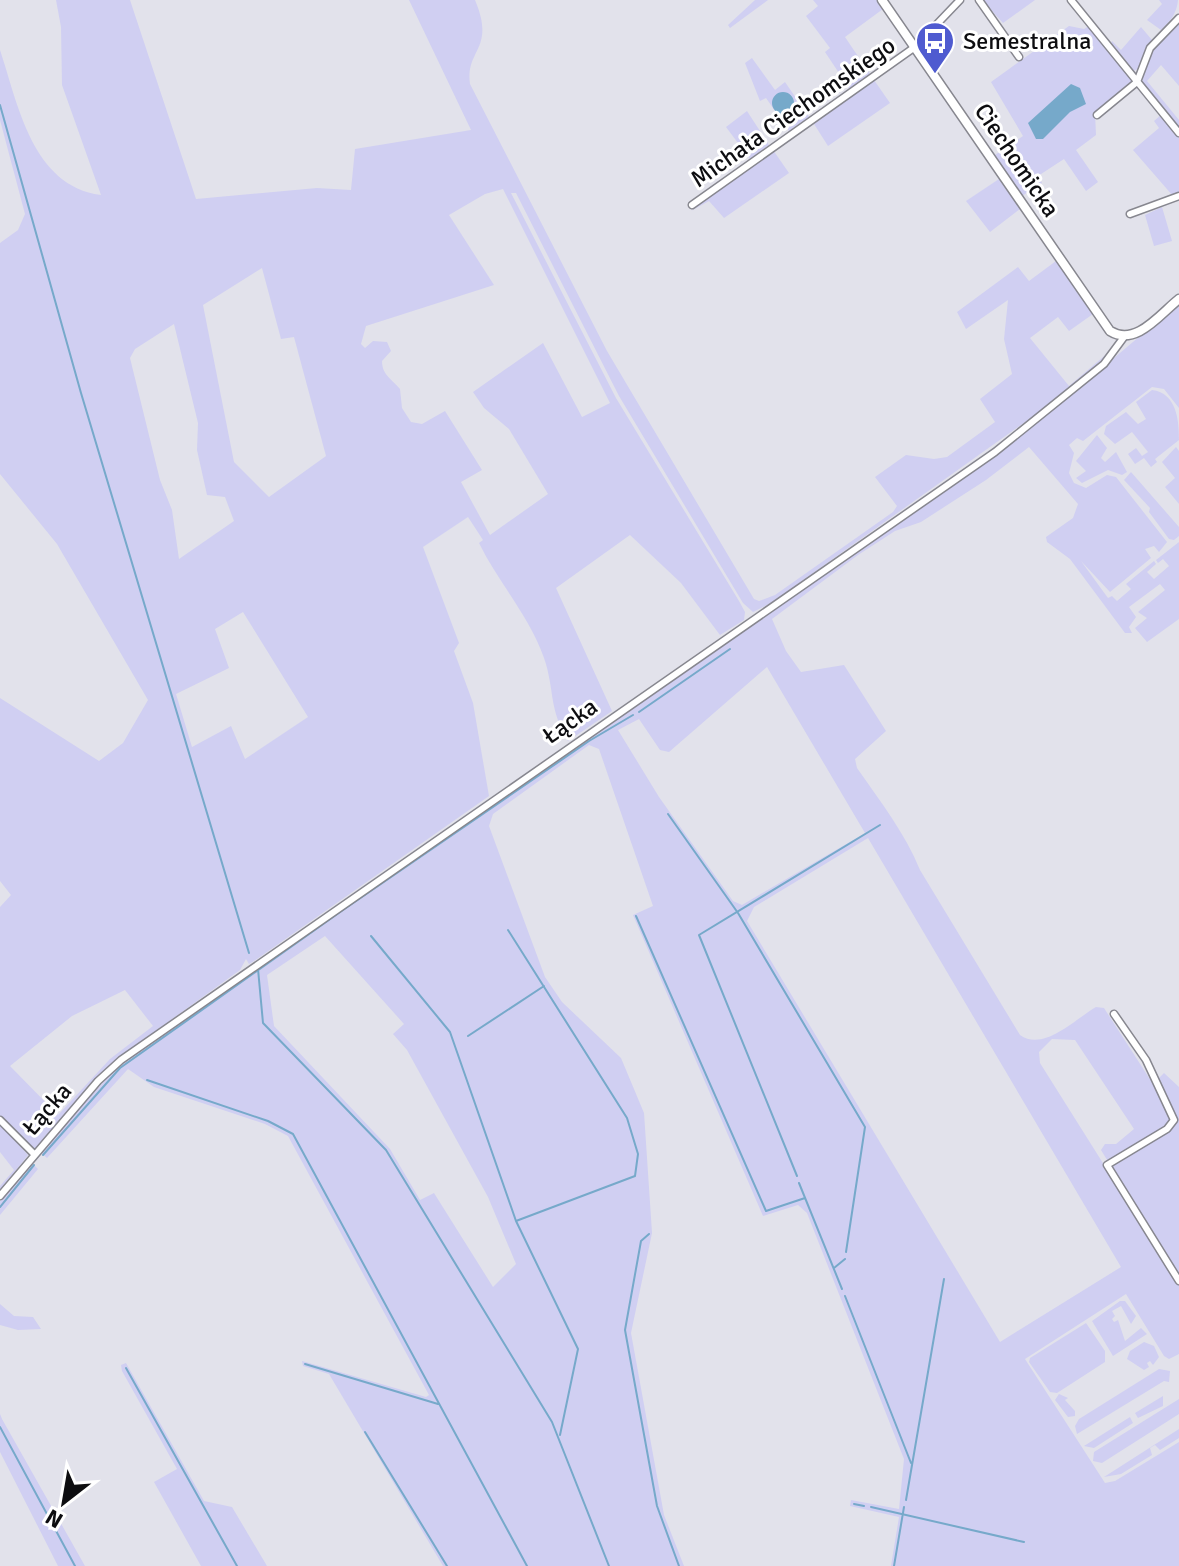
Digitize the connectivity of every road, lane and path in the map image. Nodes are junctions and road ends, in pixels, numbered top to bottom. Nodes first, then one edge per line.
1 (882, 0) edge
2 (960, 0) edge
3 (979, 0) edge
4 (1071, 0) edge
5 (1179, 18) edge
6 (915, 47) junction
7 (1019, 57) dead end
8 (1137, 82) junction
9 (1097, 115) dead end
10 (1179, 133) edge
11 (1179, 196) edge
12 (692, 205) dead end
13 (1130, 214) dead end
14 (1179, 299) edge
15 (1124, 337) junction
16 (1114, 1014) dead end
17 (0, 1120) edge
18 (34, 1154) junction
19 (0, 1196) edge
20 (1179, 1281) edge

1 - 6 street, Ciechomicka
2 - 6 street
3 - 7 street
4 - 8 street
5 - 8 street
6 - 12 street, Michała Ciechomskiego
6 - 15 street, Ciechomicka
8 - 9 street
8 - 10 street
11 - 13 street
14 - 15 street, Łącka
15 - 18 street, Łącka
16 - 20 street
17 - 18 street
18 - 19 street, Łącka

